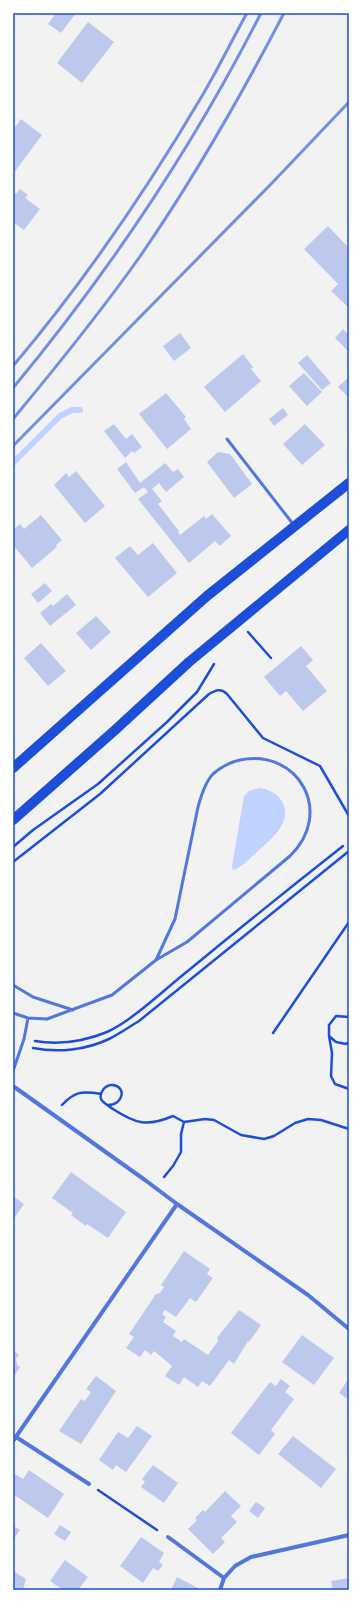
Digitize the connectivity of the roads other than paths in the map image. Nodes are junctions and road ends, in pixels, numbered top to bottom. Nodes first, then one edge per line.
1 (226, 439) dead end
2 (349, 483) edge
3 (295, 526) junction
4 (349, 530) edge
5 (13, 768) edge
6 (13, 820) edge
7 (156, 960) junction
8 (13, 985) edge
9 (73, 1010) junction
10 (13, 1013) edge
11 (28, 1018) junction
12 (13, 1072) edge
13 (13, 1086) edge
14 (177, 1204) junction
15 (349, 1329) edge
16 (14, 1439) edge
17 (89, 1484) road end
18 (349, 1535) edge
19 (168, 1537) road end
20 (224, 1578) junction
21 (220, 1590) edge

1 - 3 lane
2 - 3 main road
3 - 5 main road
4 - 6 main road
7 - 7 lane
7 - 9 lane
8 - 9 lane
9 - 11 lane
10 - 11 lane
11 - 12 lane
13 - 14 street
14 - 15 street
14 - 16 street
16 - 17 street
18 - 20 street
19 - 20 street
20 - 21 street

